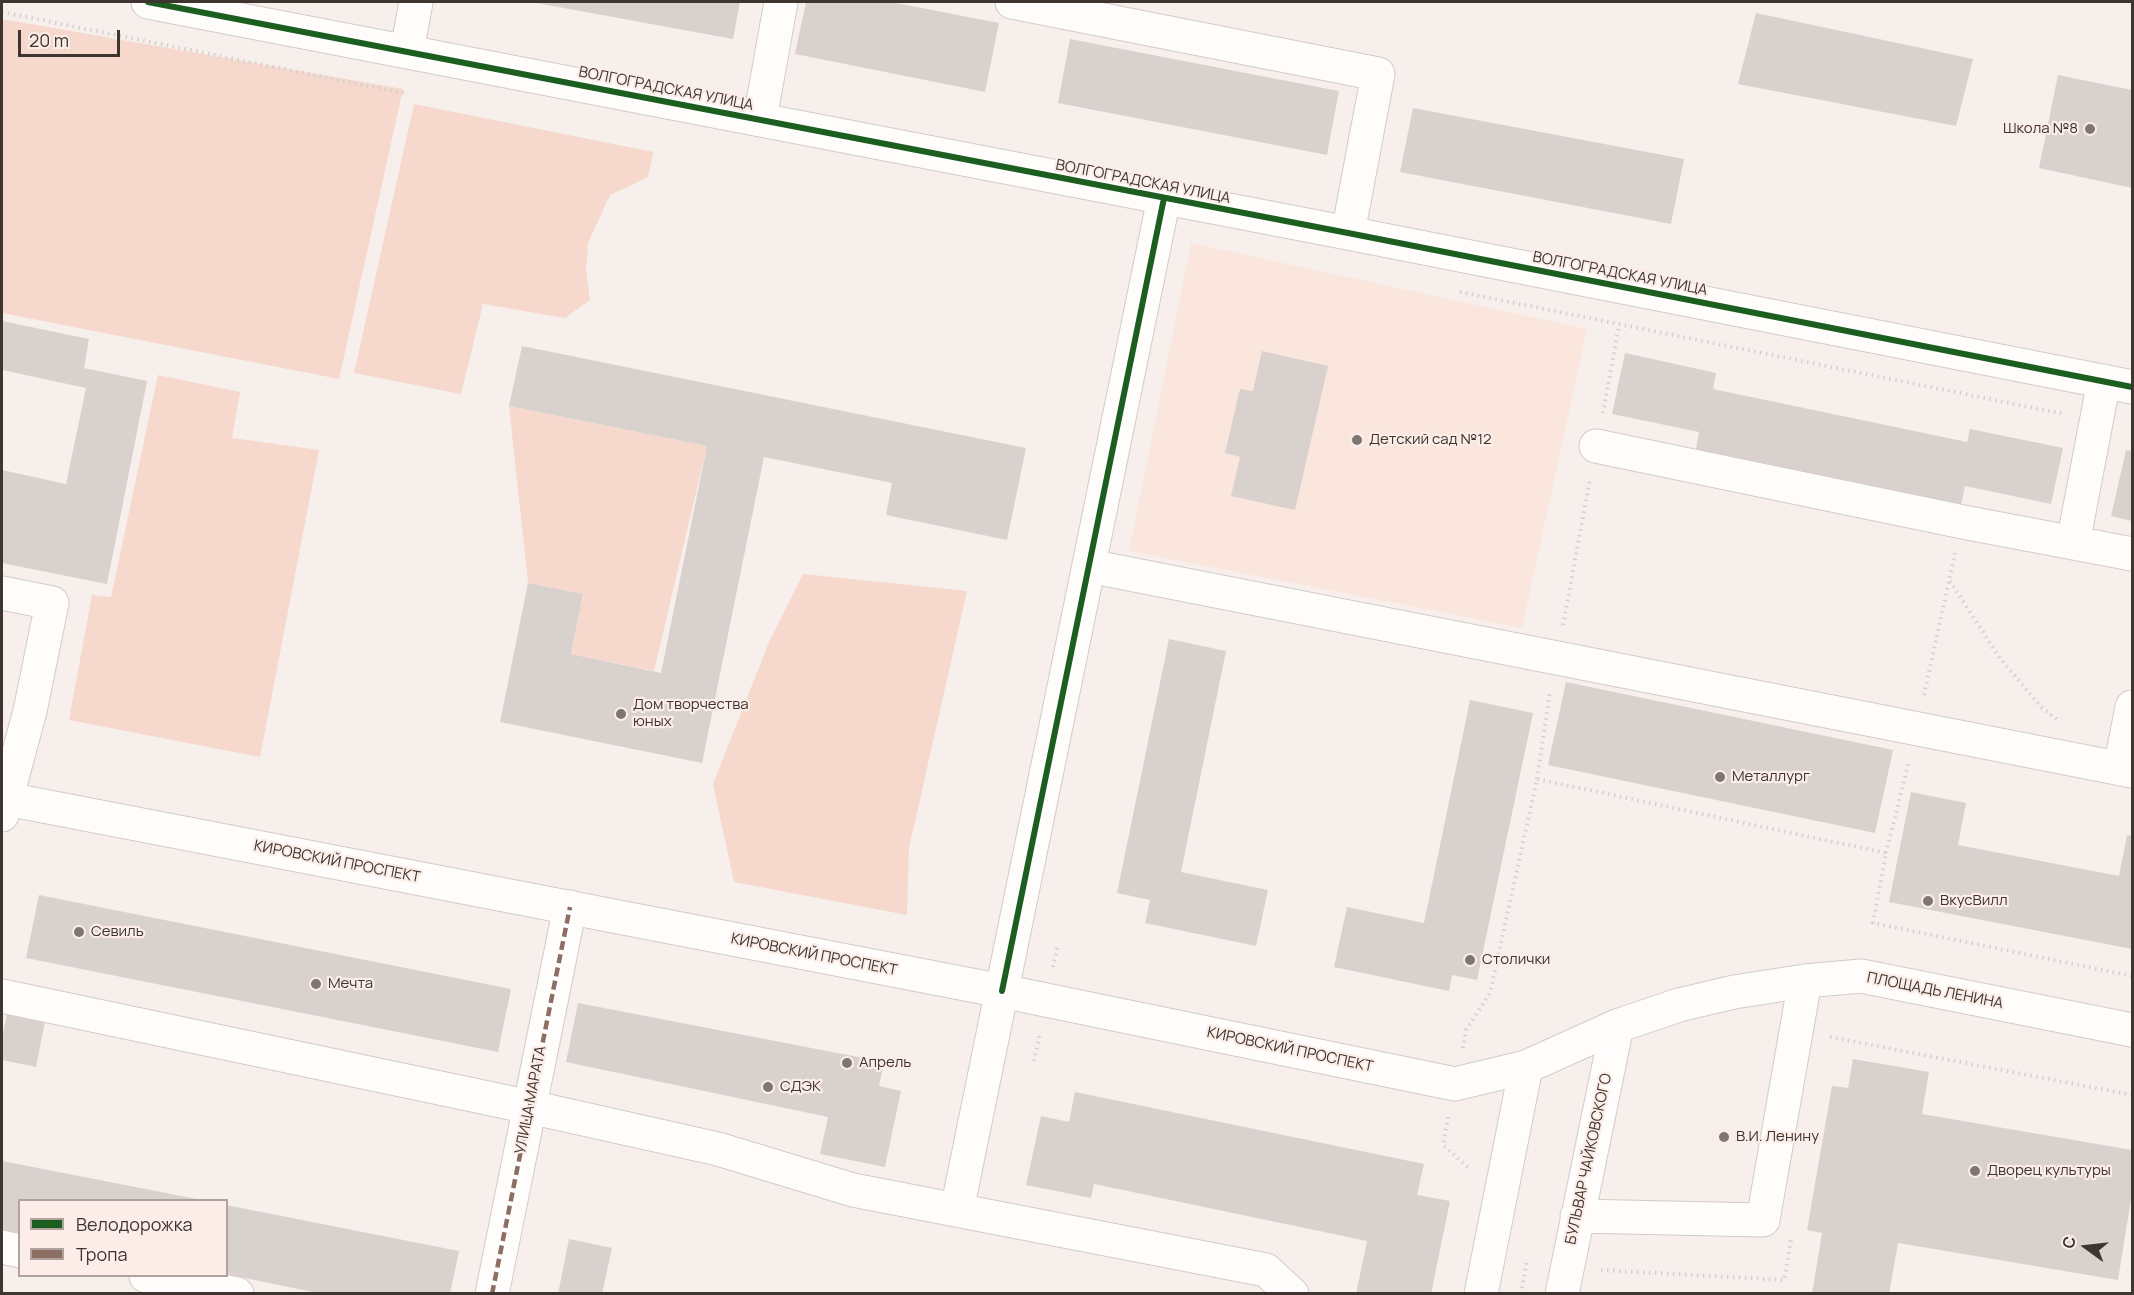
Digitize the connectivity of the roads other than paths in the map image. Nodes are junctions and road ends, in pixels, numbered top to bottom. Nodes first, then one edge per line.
1 (148, 2) edge
2 (416, 2) edge
3 (781, 2) edge
4 (1011, 2) edge
5 (407, 51) junction
6 (760, 120) junction
7 (1164, 198) junction
8 (1348, 233) junction
9 (2118, 384) edge
10 (1596, 446) road end
11 (2073, 543) junction
12 (2133, 554) edge
13 (1089, 566) junction
14 (2, 593) edge
15 (2133, 707) edge
16 (2126, 770) edge
17 (3, 804) edge
18 (570, 907) junction
19 (1805, 981) junction
20 (1002, 991) junction
21 (2, 996) edge
22 (1617, 1026) junction
23 (2122, 1028) edge
24 (1526, 1067) junction
25 (530, 1107) junction
26 (957, 1210) junction
27 (1577, 1216) junction
28 (2, 1247) edge
29 (18, 1251) edge
30 (156, 1277) edge
31 (237, 1293) edge
32 (492, 1293) edge
33 (1292, 1293) edge
34 (1481, 1293) edge
35 (1562, 1293) edge

1 - 5 street, ВОЛГОГРАДСКАЯ УЛИЦА
2 - 5 street
3 - 6 street
4 - 8 street
5 - 6 street, ВОЛГОГРАДСКАЯ УЛИЦА
6 - 7 street, ВОЛГОГРАДСКАЯ УЛИЦА
7 - 8 street, ВОЛГОГРАДСКАЯ УЛИЦА
7 - 13 street
8 - 9 street, ВОЛГОГРАДСКАЯ УЛИЦА
9 - 11 street
10 - 11 street
11 - 12 street
13 - 16 street
13 - 20 street
14 - 17 street
15 - 16 street
17 - 18 street, КИРОВСКИЙ ПРОСПЕКТ
18 - 20 street, КИРОВСКИЙ ПРОСПЕКТ
18 - 25 street, УЛИЦА МАРАТА
19 - 22 street, ПЛОЩАДЬ ЛЕНИНА
19 - 23 street, ПЛОЩАДЬ ЛЕНИНА
19 - 27 street
20 - 24 street, КИРОВСКИЙ ПРОСПЕКТ
20 - 26 street
21 - 25 street
22 - 24 street, КИРОВСКИЙ ПРОСПЕКТ
22 - 27 street, БУЛЬВАР ЧАЙКОВСКОГО
24 - 34 street
25 - 26 street
25 - 32 street, УЛИЦА МАРАТА
26 - 33 street
27 - 35 street, БУЛЬВАР ЧАЙКОВСКОГО
28 - 29 street
30 - 31 street

